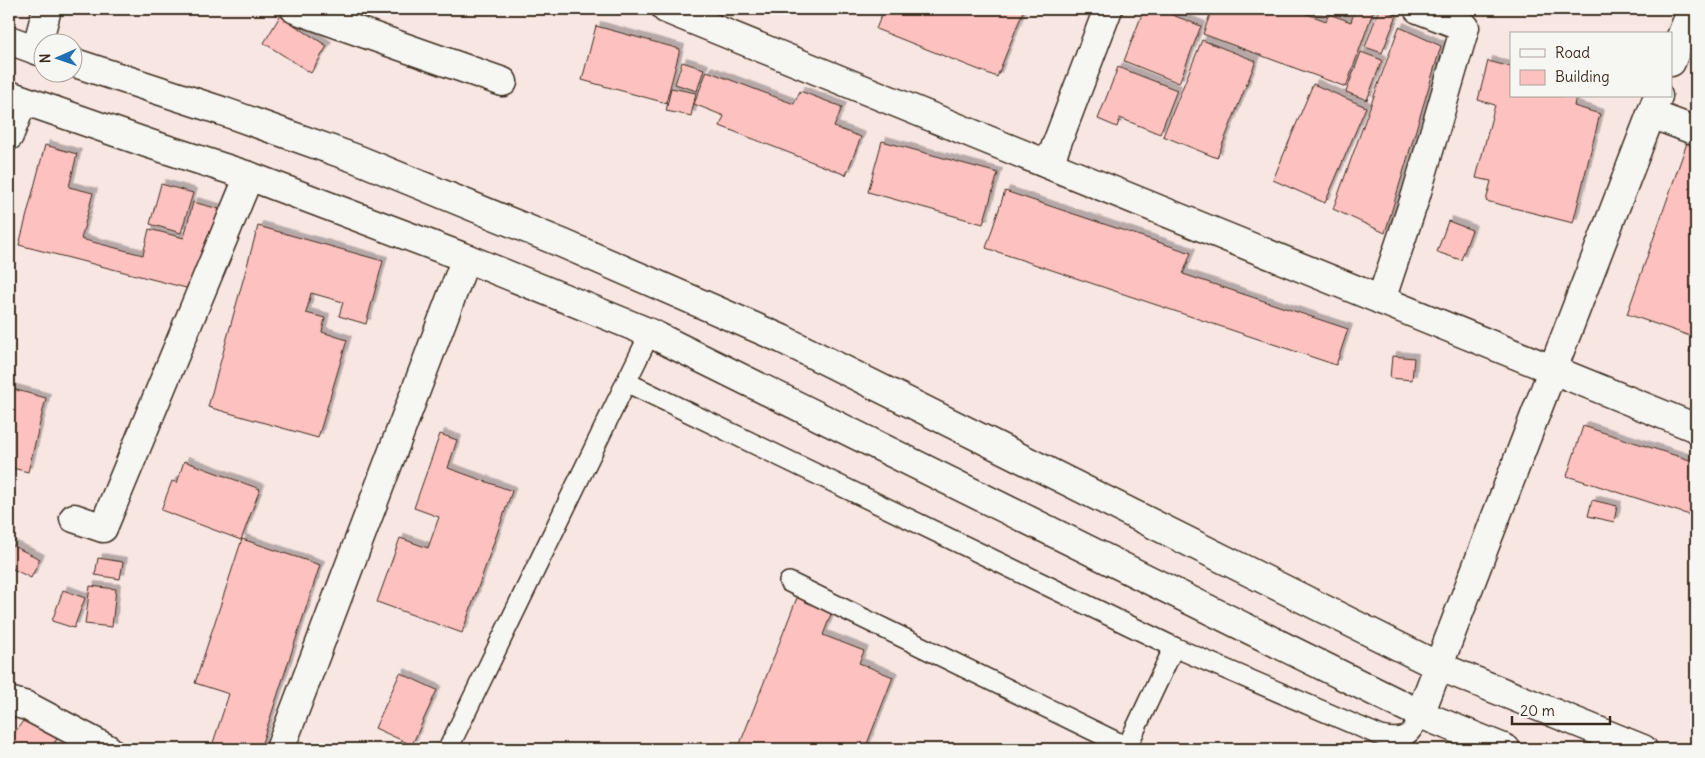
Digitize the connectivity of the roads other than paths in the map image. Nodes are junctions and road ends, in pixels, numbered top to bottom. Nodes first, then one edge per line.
1 (47, 9) edge
2 (295, 9) edge
3 (666, 9) edge
4 (1108, 9) edge
5 (1418, 9) edge
6 (1692, 9) edge
7 (43, 32) edge
8 (9, 40) edge
9 (32, 48) edge
10 (1672, 59) edge
11 (82, 65) edge
12 (503, 82) dead end
13 (16, 97) edge
14 (1654, 105) edge
15 (1696, 131) edge
16 (9, 136) edge
17 (1049, 164) junction
18 (249, 176) junction
19 (466, 258) junction
20 (1381, 300) junction
21 (650, 333) junction
22 (1552, 369) junction
23 (626, 382) junction
24 (1696, 428) edge
25 (74, 518) dead end
26 (788, 582) dead end
27 (1174, 647) junction
28 (1438, 666) junction
29 (9, 701) edge
30 (1420, 714) junction
31 (1127, 748) edge
32 (108, 749) edge
33 (280, 749) edge
34 (448, 749) edge
35 (1506, 749) edge
36 (1643, 749) edge

1 - 7 street
2 - 12 street
3 - 17 street
4 - 17 street
5 - 20 street
6 - 10 street
8 - 9 street
11 - 28 street
13 - 16 street
13 - 18 street
14 - 15 street
14 - 22 street
17 - 20 street
18 - 19 street
18 - 25 street
19 - 21 street
19 - 33 street
20 - 22 street
21 - 23 lane
21 - 30 street
22 - 24 street
22 - 28 street
23 - 27 lane
23 - 34 lane
26 - 31 lane
27 - 30 lane
27 - 31 lane
28 - 30 street
28 - 36 street
29 - 32 street
30 - 35 street

